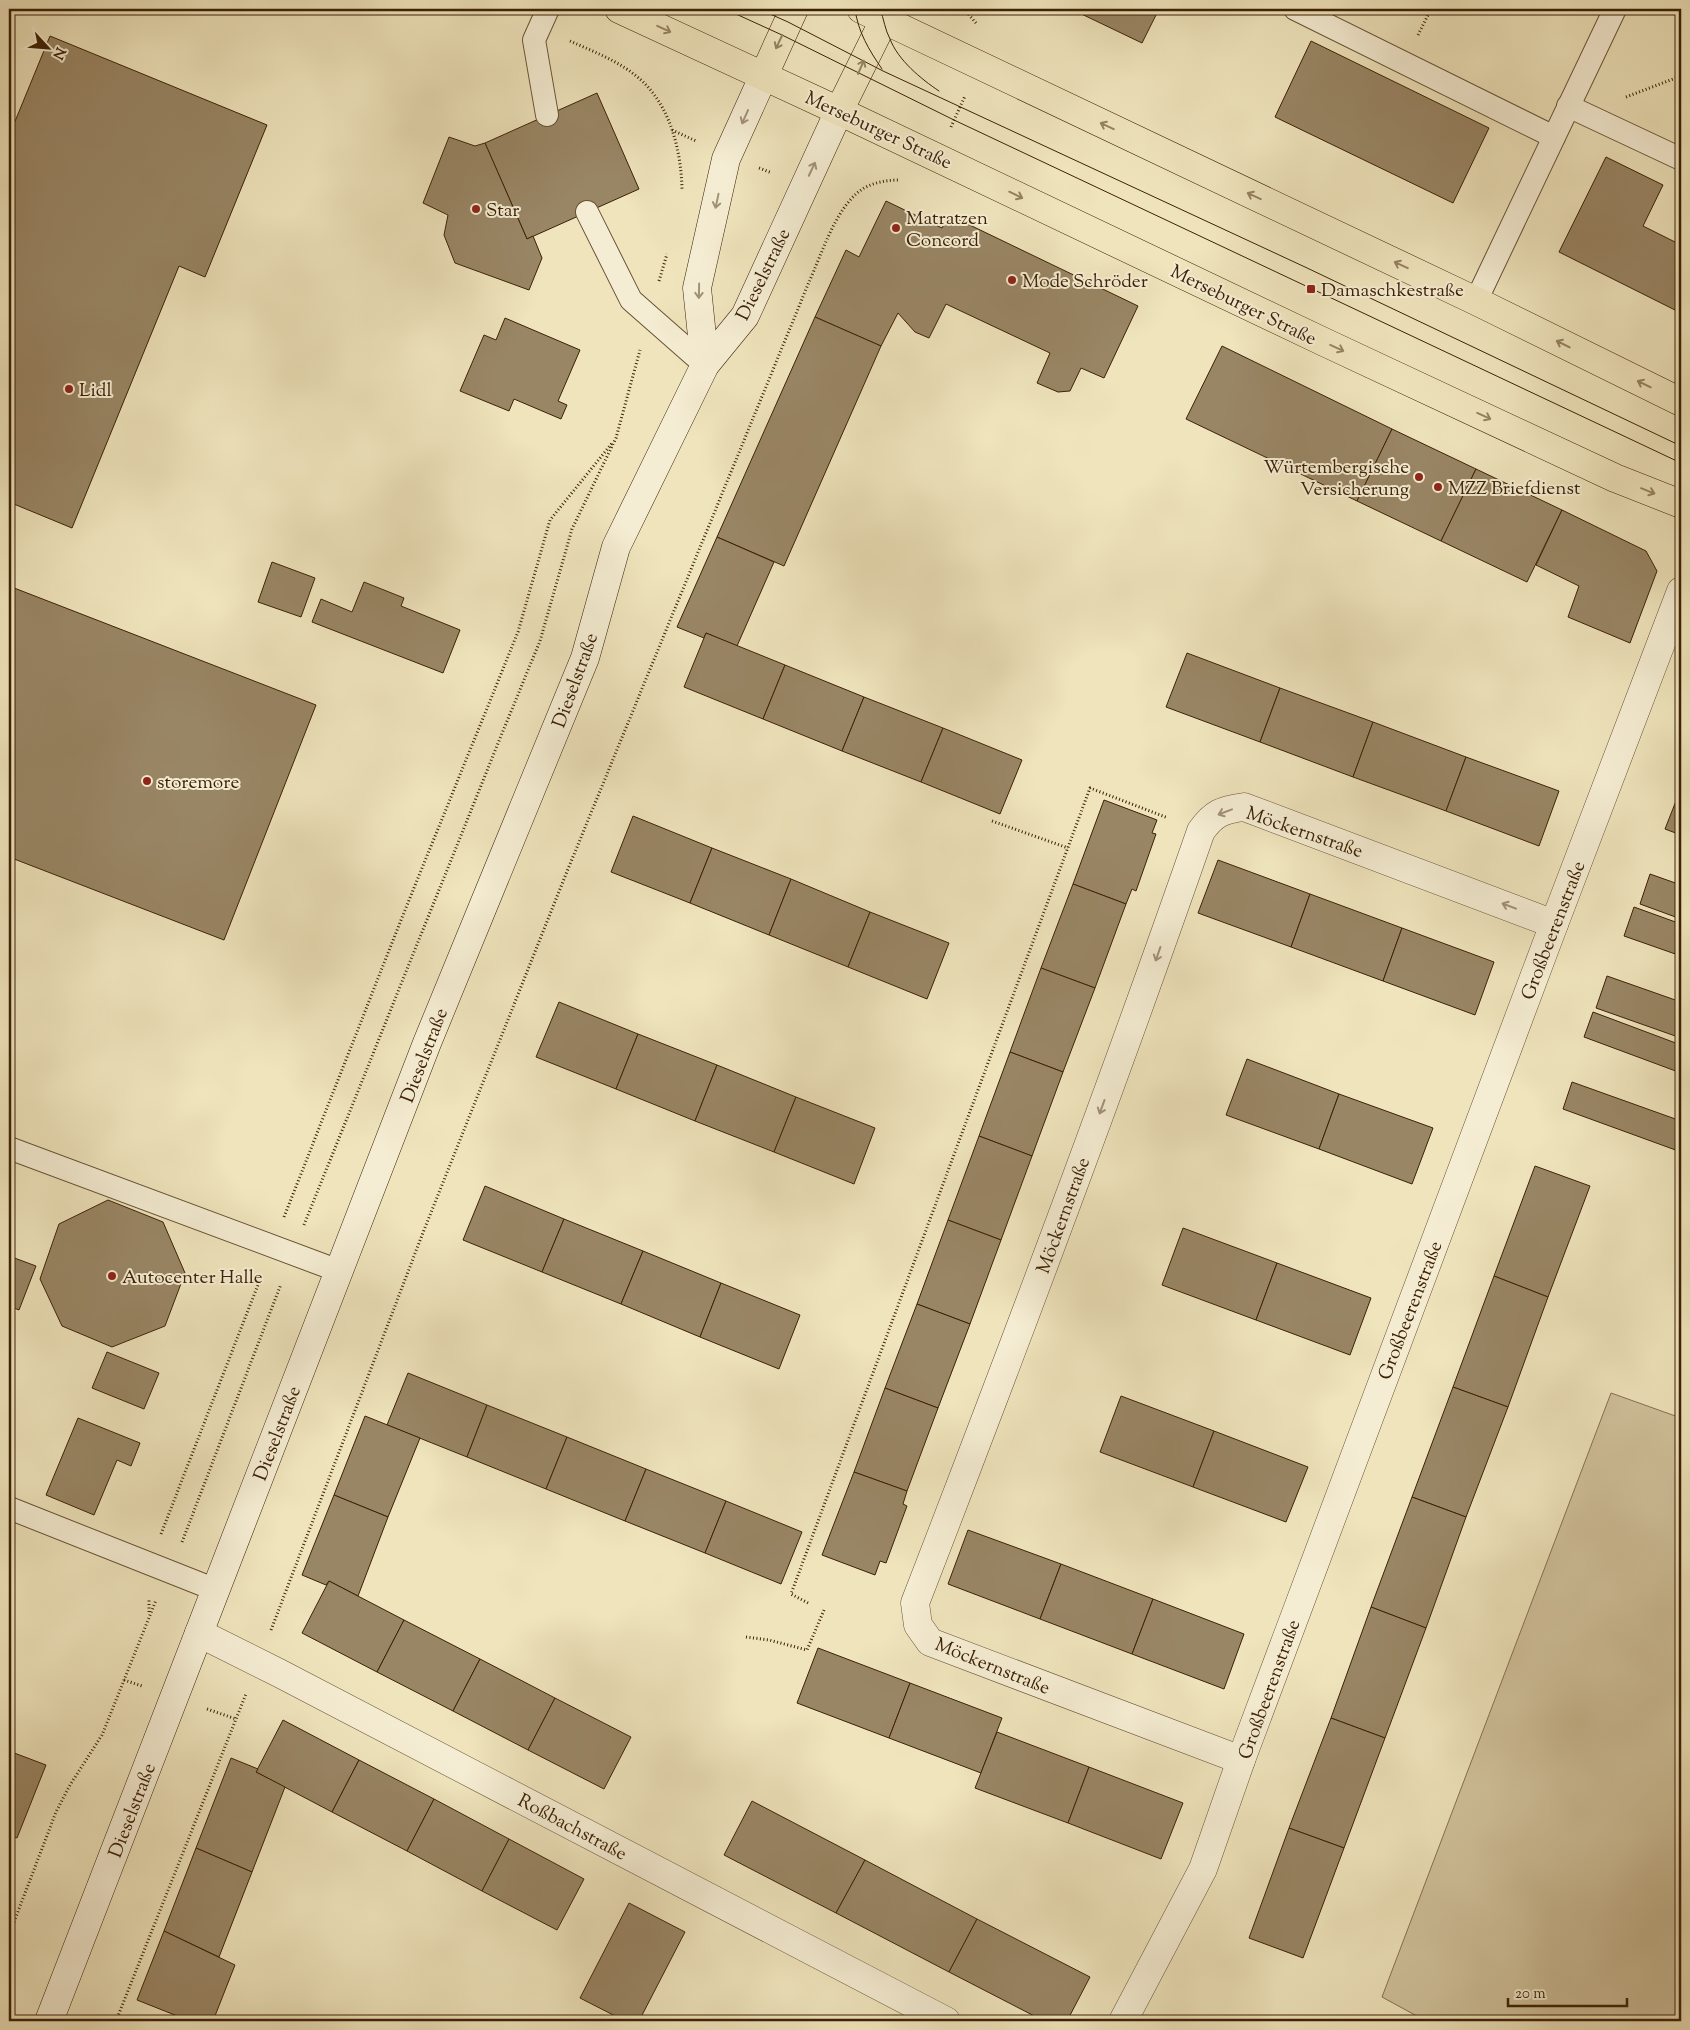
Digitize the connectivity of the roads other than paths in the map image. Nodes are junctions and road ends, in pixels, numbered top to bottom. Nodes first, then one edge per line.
1 (619, 9) edge
2 (794, 9) edge
3 (1295, 9) edge
4 (1615, 9) edge
5 (878, 12) edge
6 (544, 18) edge
7 (764, 75) junction
8 (1568, 106) junction
9 (840, 111) junction
10 (547, 115) dead end
11 (1554, 137) junction
12 (1681, 159) edge
13 (587, 212) dead end
14 (1476, 301) junction
15 (705, 365) junction
16 (1681, 402) edge
17 (1681, 504) edge
18 (1681, 591) edge
19 (1554, 924) junction
20 (9, 1148) edge
21 (339, 1271) junction
22 (9, 1508) edge
23 (216, 1590) junction
24 (199, 1633) junction
25 (1241, 1760) junction
26 (49, 2021) edge
27 (946, 2021) edge
28 (1123, 2021) edge

1 -> 7 main road, Merseburger Straße
2 -> 7 main road
3 - 11 lane
4 - 8 lane
9 -> 5 main road
14 -> 5 main road
6 - 10 lane
7 - 9 main road, Merseburger Straße
7 -> 15 street
8 - 11 lane
8 - 12 lane
15 -> 9 street, Dieselstraße
9 -> 17 main road, Merseburger Straße
11 - 14 lane
13 - 15 lane
16 -> 14 main road
15 - 21 street, Dieselstraße
18 - 19 street, Großbeerenstraße
19 - 25 street, Großbeerenstraße
19 -> 25 street, Möckernstraße
20 - 21 lane
21 - 23 street, Dieselstraße
22 - 23 lane
23 - 24 street, Dieselstraße
24 - 26 street, Dieselstraße
24 - 27 street, Roßbachstraße
25 - 28 street, Großbeerenstraße

